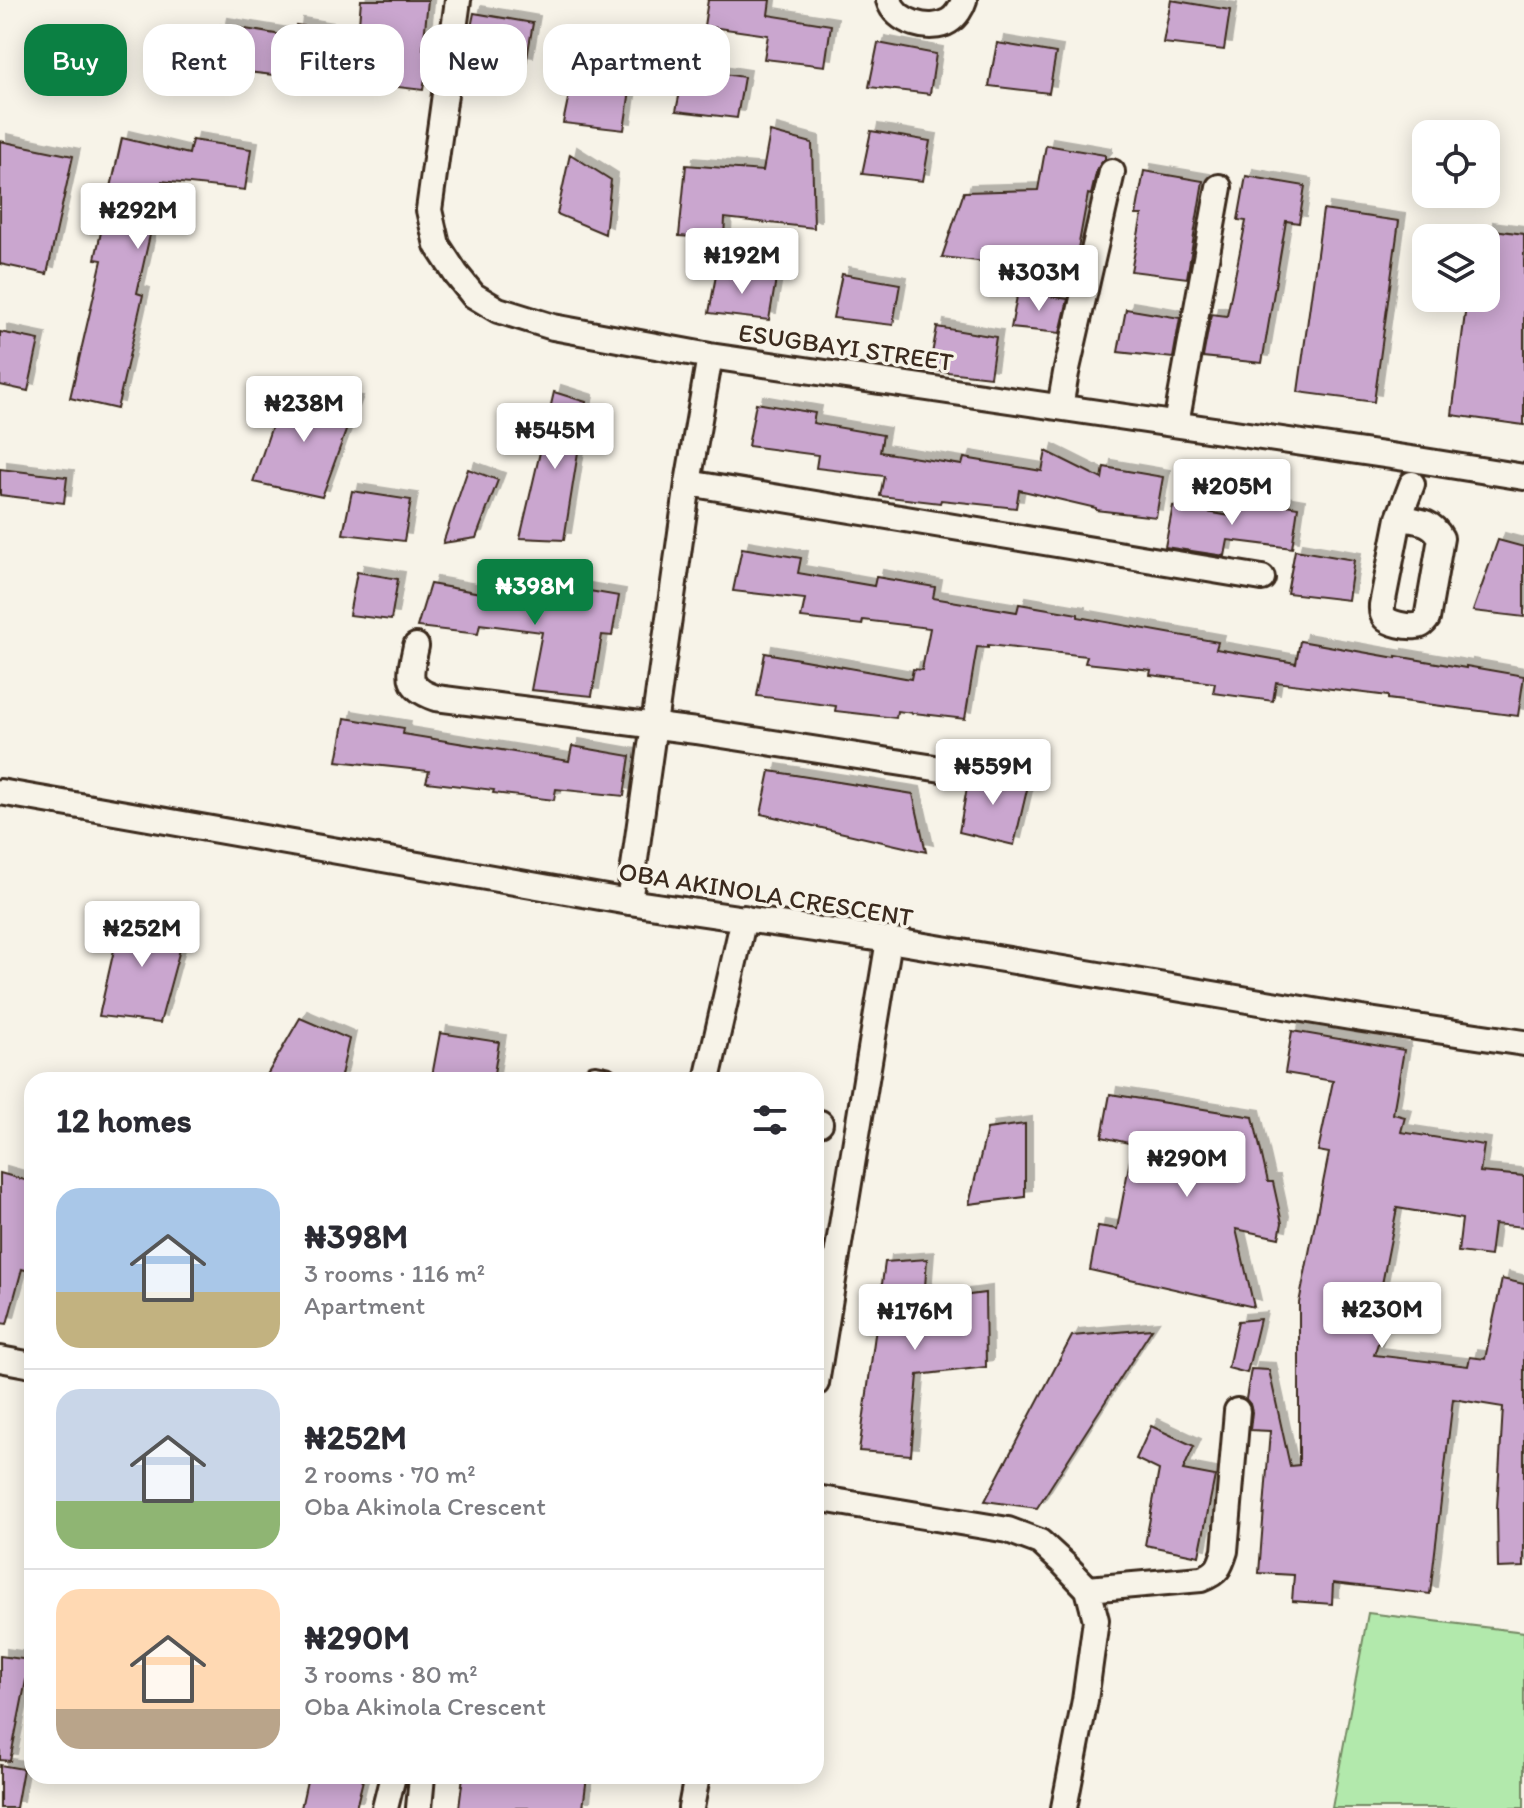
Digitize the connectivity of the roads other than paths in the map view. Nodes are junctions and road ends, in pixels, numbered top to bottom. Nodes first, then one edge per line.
1 (458, 0) edge
2 (889, 0) edge
3 (964, 0) edge
4 (1112, 172) dead end
5 (1219, 187) dead end
6 (710, 356) junction
7 (1060, 407) junction
8 (1176, 424) junction
9 (1524, 477) edge
10 (688, 483) junction
11 (1412, 484) dead end
12 (1399, 518) dead end
13 (1262, 578) dead end
14 (416, 646) dead end
15 (655, 726) junction
16 (948, 770) dead end
17 (0, 792) edge
18 (629, 902) junction
19 (744, 918) junction
20 (889, 940) junction
21 (1524, 1043) edge
22 (709, 1072) edge
23 (824, 1334) edge
24 (0, 1359) edge
25 (24, 1364) edge
26 (1237, 1411) dead end
27 (824, 1499) edge
28 (1088, 1589) junction
29 (391, 1784) edge
30 (421, 1784) edge
31 (696, 1784) edge
32 (385, 1808) edge
33 (419, 1808) edge
34 (691, 1808) edge
35 (1064, 1808) edge

1 - 6 street, ESUGBAYI STREET
2 - 3 street
4 - 7 street
5 - 8 street
6 - 7 street, ESUGBAYI STREET
6 - 10 street
7 - 8 street, ESUGBAYI STREET
8 - 9 street, ESUGBAYI STREET
10 - 13 street
10 - 15 street
11 - 12 street
14 - 15 street
15 - 16 street
15 - 18 street
17 - 18 street, OBA AKINOLA CRESCENT
18 - 19 street, OBA AKINOLA CRESCENT
19 - 20 street, OBA AKINOLA CRESCENT
19 - 22 street
20 - 21 street, OBA AKINOLA CRESCENT
20 - 23 street
24 - 25 street
26 - 28 street
27 - 28 street
28 - 35 street
29 - 32 street
30 - 33 street
31 - 34 street

